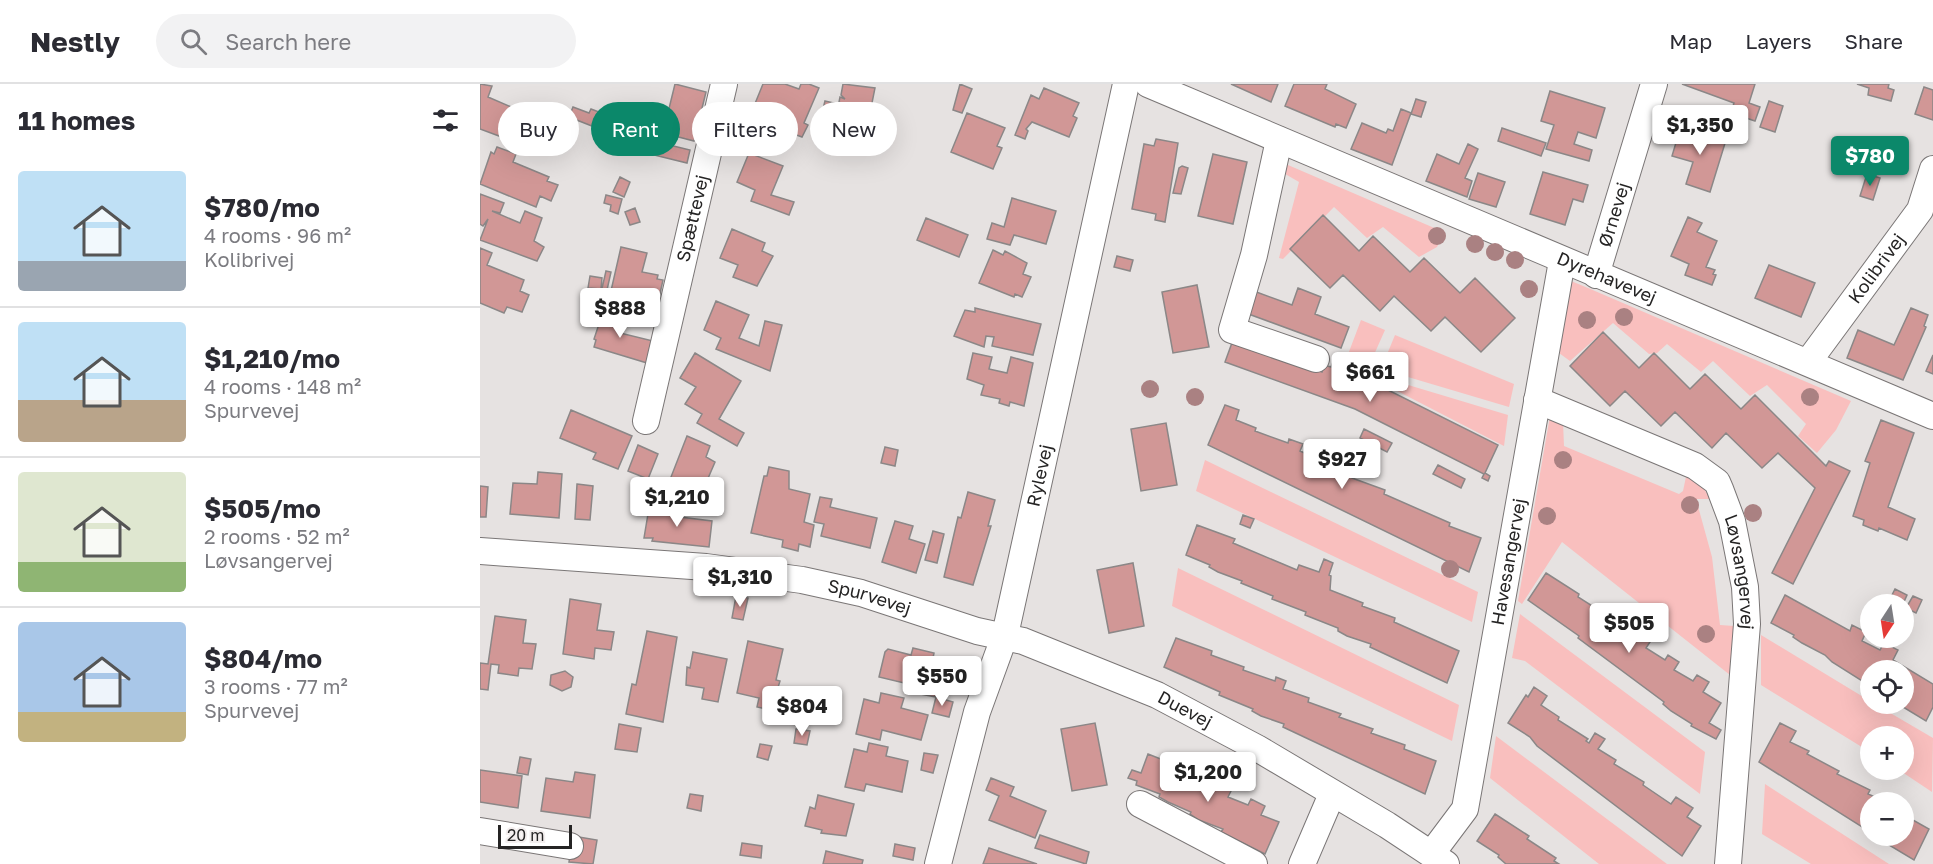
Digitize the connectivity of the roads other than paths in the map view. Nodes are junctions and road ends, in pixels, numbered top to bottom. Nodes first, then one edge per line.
1 (724, 84) edge
2 (1126, 84) edge
3 (1148, 84) edge
4 (1654, 84) edge
5 (1184, 91) edge
6 (1279, 140) junction
7 (1933, 168) edge
8 (1562, 261) junction
9 (1596, 275) junction
10 (1316, 359) dead end
11 (1808, 362) junction
12 (1537, 400) junction
13 (1933, 416) edge
14 (646, 421) dead end
15 (480, 551) edge
16 (1005, 635) junction
17 (1332, 794) junction
18 (1140, 804) dead end
19 (480, 831) edge
20 (570, 846) dead end
21 (1439, 858) edge
22 (938, 864) edge
23 (1254, 864) edge
24 (1302, 864) edge
25 (1728, 864) edge

1 - 14 street, Spættevej
2 - 16 street, Rylevej
3 - 5 street, Dyrehavevej
4 - 9 street, Ørnevej
5 - 6 street, Dyrehavevej
6 - 8 street, Dyrehavevej
6 - 10 street
7 - 11 street, Kolibrivej
8 - 9 street, Dyrehavevej
8 - 12 street, Havesangervej
9 - 11 street, Dyrehavevej
11 - 13 street, Dyrehavevej
12 - 21 street, Havesangervej
12 - 25 street, Løvsangervej
15 - 16 street, Spurvevej
16 - 17 street, Duevej
16 - 22 street, Rylevej
17 - 21 street, Duevej
17 - 24 street
18 - 23 street
19 - 20 street

